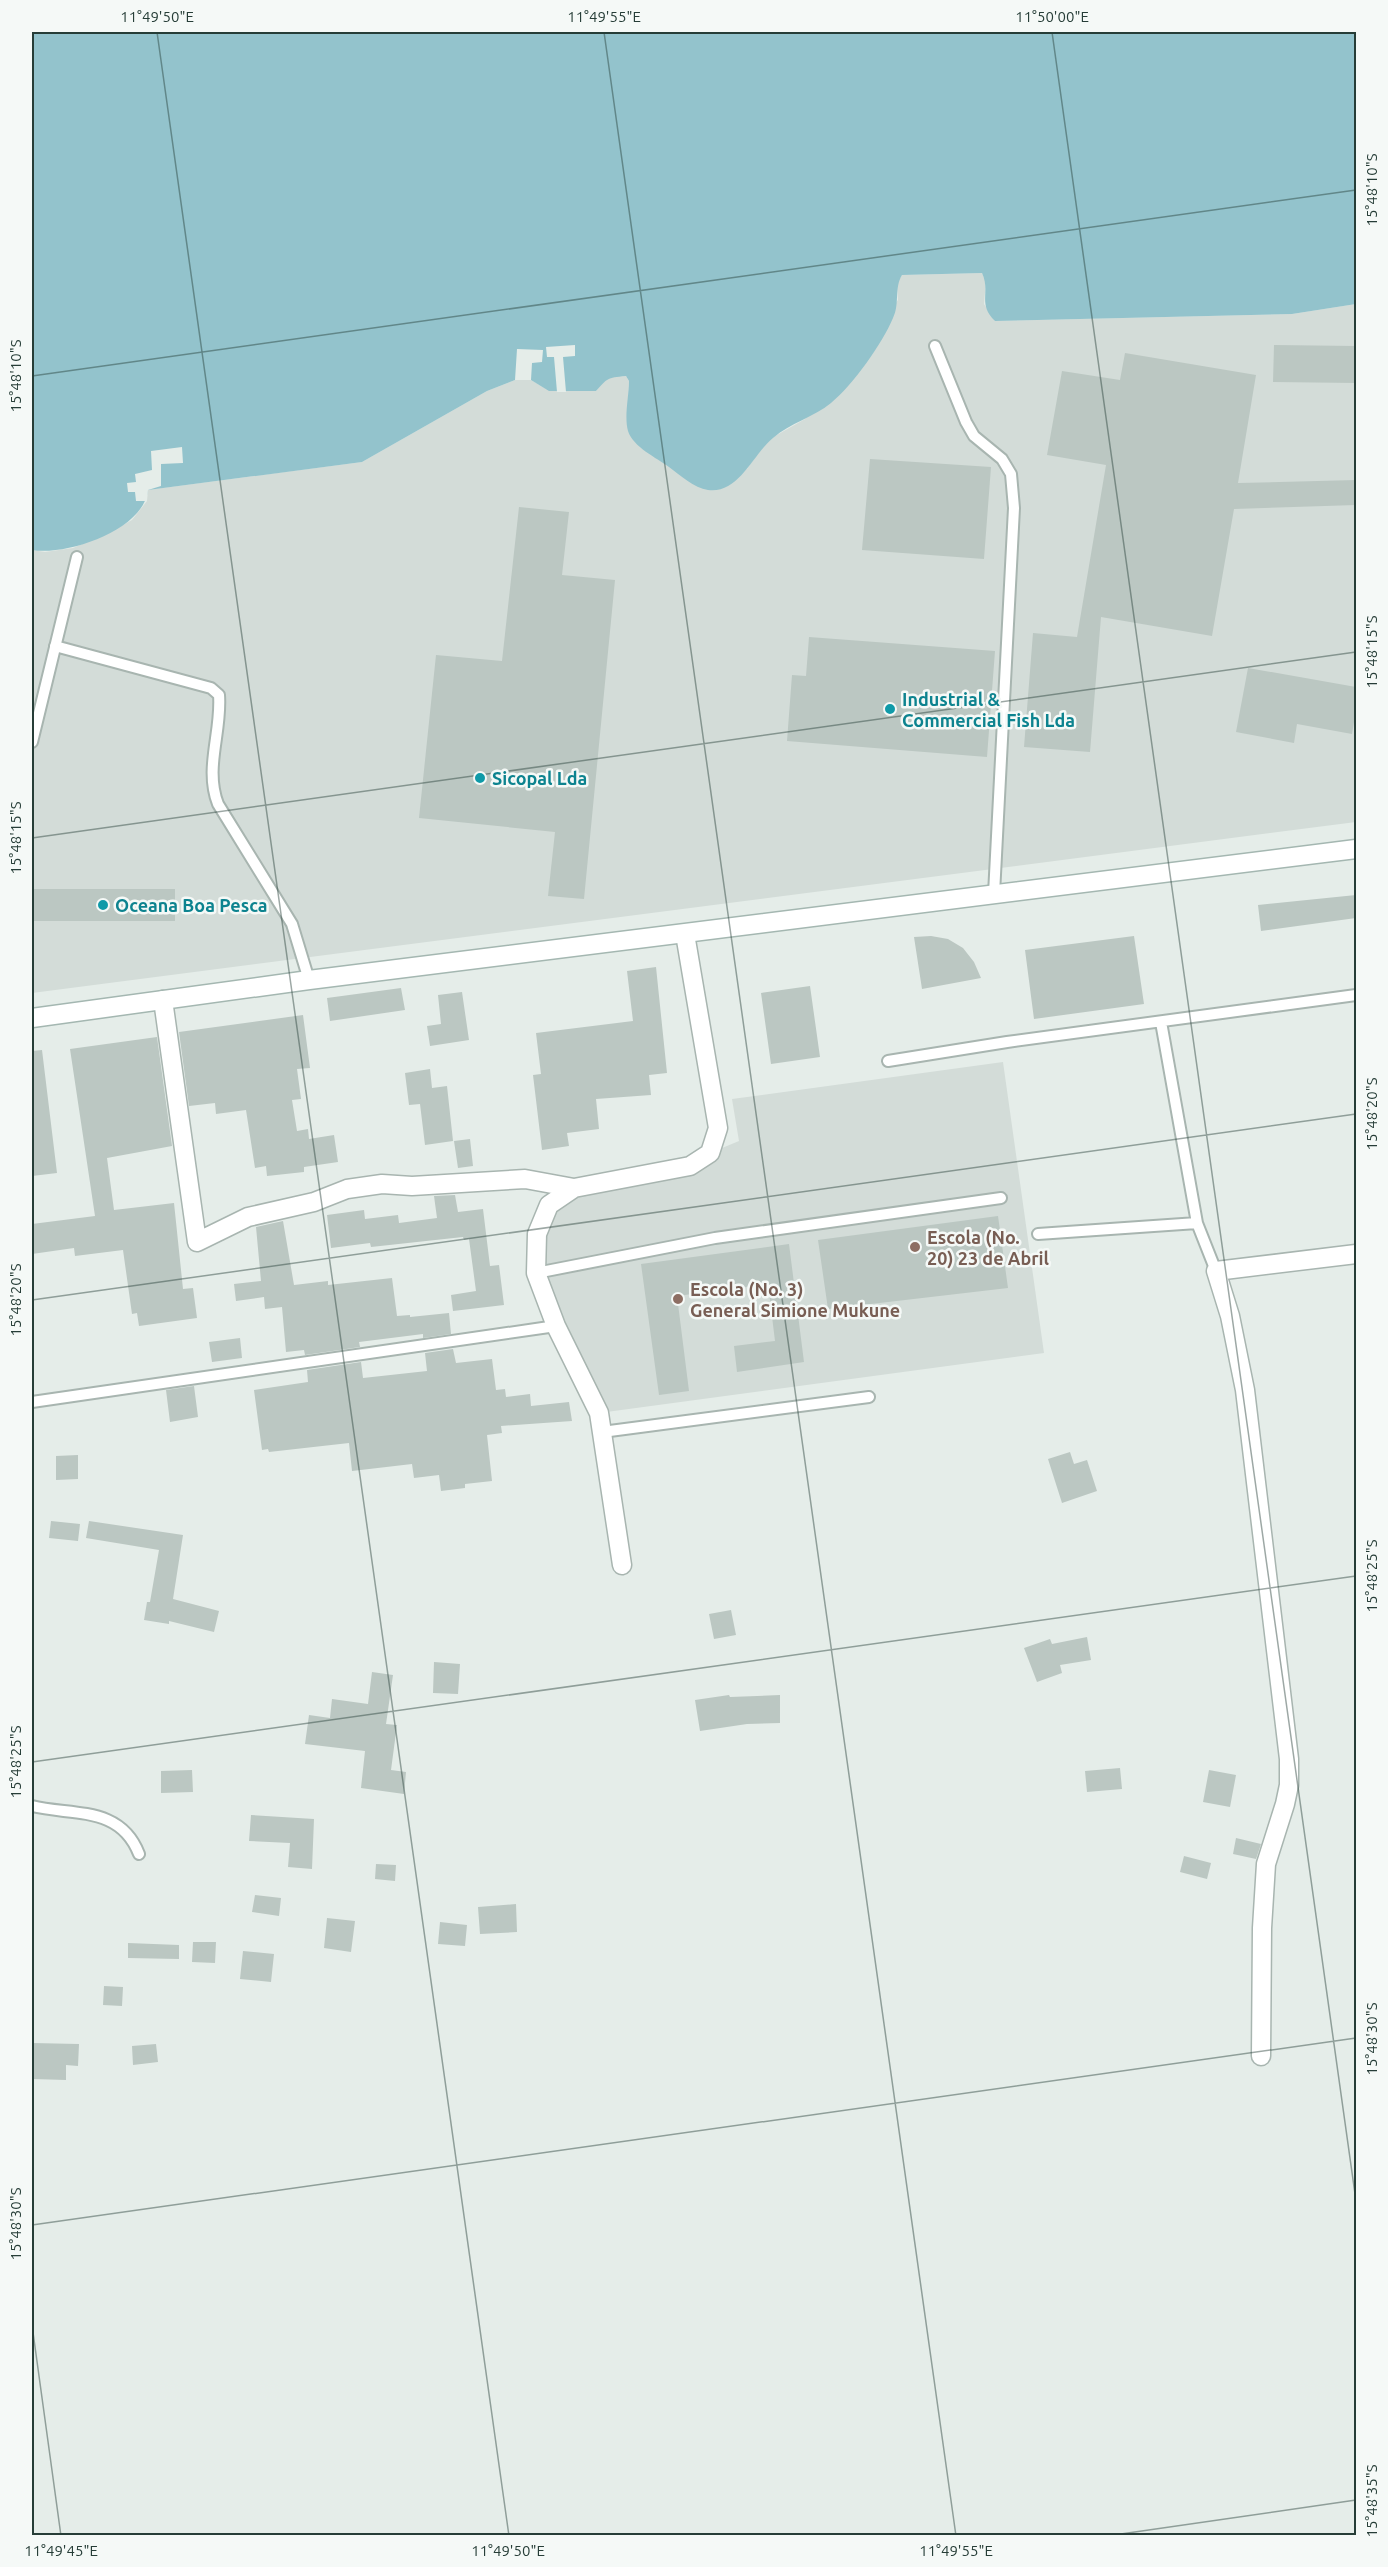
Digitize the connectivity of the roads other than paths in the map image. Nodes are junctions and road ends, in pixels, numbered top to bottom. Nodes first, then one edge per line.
1 (934, 346) dead end
2 (77, 556) dead end
3 (55, 646) junction
4 (32, 742) edge
5 (1356, 849) edge
6 (994, 894) junction
7 (685, 934) junction
8 (309, 980) junction
9 (1356, 995) edge
10 (163, 1000) junction
11 (32, 1018) edge
12 (1161, 1022) junction
13 (888, 1061) dead end
14 (573, 1188) junction
15 (1001, 1198) dead end
16 (1197, 1223) junction
17 (1038, 1234) dead end
18 (1356, 1254) edge
19 (1216, 1271) junction
20 (536, 1273) junction
21 (556, 1326) junction
22 (869, 1397) dead end
23 (32, 1402) edge
24 (602, 1432) junction
25 (622, 1565) dead end
26 (32, 1806) edge
27 (140, 1854) dead end
28 (1261, 2056) dead end

1 - 6 lane
2 - 3 lane
3 - 4 lane
3 - 8 lane
5 - 6 street
6 - 7 street
7 - 8 street
7 - 14 street
8 - 10 street
9 - 12 lane
10 - 11 street
10 - 14 street
12 - 13 lane
12 - 16 lane
14 - 20 street
15 - 20 lane
16 - 17 lane
16 - 19 lane
18 - 19 street
19 - 28 street
20 - 21 street
21 - 23 lane
21 - 24 street
22 - 24 lane
24 - 25 street
26 - 27 lane

